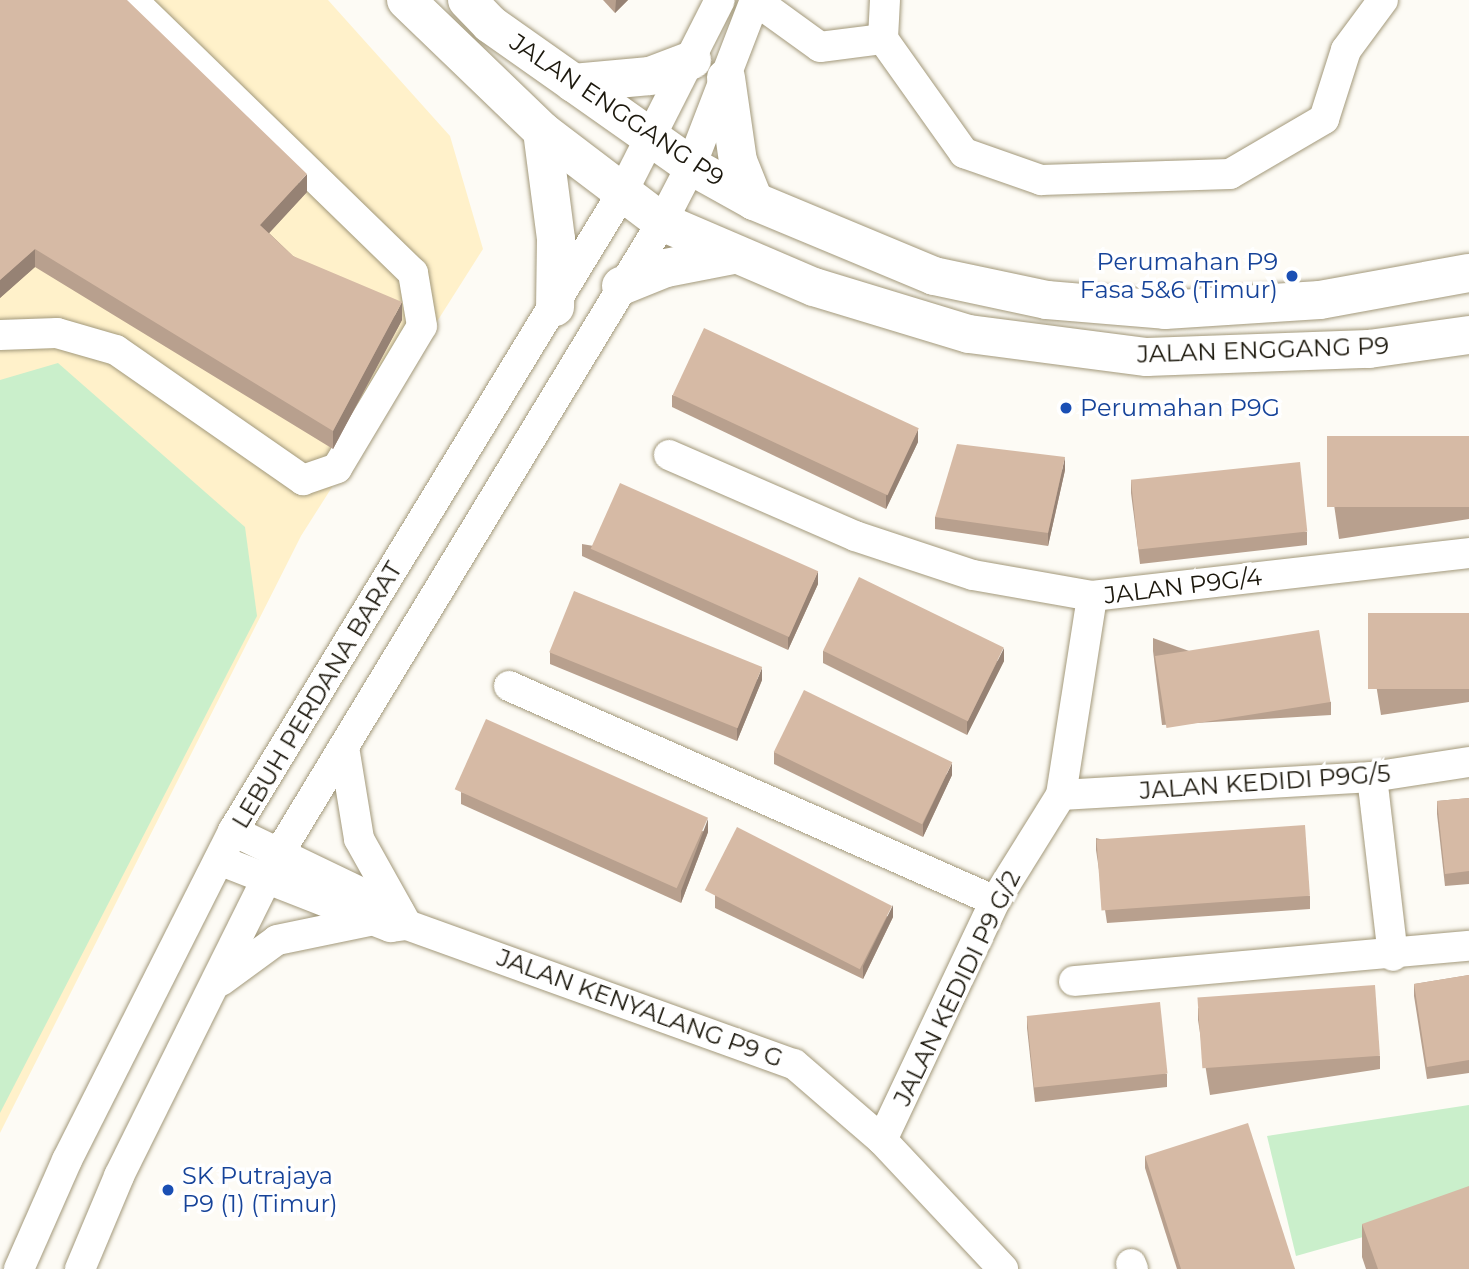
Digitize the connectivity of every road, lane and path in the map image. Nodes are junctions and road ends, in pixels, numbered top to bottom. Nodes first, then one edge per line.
1 (132, 0) edge
2 (406, 0) edge
3 (467, 0) edge
4 (720, 0) edge
5 (755, 0) edge
6 (885, 0) edge
7 (1383, 0) edge
8 (883, 39) junction
9 (692, 60) junction
10 (726, 78) junction
11 (573, 83) junction
12 (542, 131) junction
13 (652, 140) junction
14 (691, 166) junction
15 (622, 193) junction
16 (754, 201) junction
17 (662, 222) junction
18 (733, 255) junction
19 (1459, 279) edge
20 (621, 286) junction
21 (555, 307) junction
22 (0, 335) edge
23 (1460, 343) edge
24 (669, 455) dead end
25 (1469, 553) edge
26 (1092, 596) junction
27 (509, 686) dead end
28 (344, 747) junction
29 (1469, 762) edge
30 (1372, 777) junction
31 (1061, 795) junction
32 (233, 831) junction
33 (219, 860) junction
34 (272, 867) junction
35 (995, 901) junction
36 (393, 919) junction
37 (1469, 946) edge
38 (1393, 956) junction
39 (1074, 981) dead end
40 (212, 988) junction
41 (882, 1140) junction
42 (19, 1269) edge
43 (79, 1269) edge
44 (1003, 1269) edge

1 - 22 street
2 - 12 main road, JALAN ENGGANG P9
3 - 11 main road, JALAN ENGGANG P9
4 - 9 street, LEBUH PERDANA BARAT
5 - 8 street
5 - 10 street, LEBUH PERDANA BARAT
6 - 8 street
7 - 8 street
9 - 11 main road
9 - 13 street, LEBUH PERDANA BARAT
10 - 14 street, LEBUH PERDANA BARAT
10 - 16 main road
11 - 13 main road, JALAN ENGGANG P9
12 - 15 main road, JALAN ENGGANG P9
12 - 21 main road
13 - 14 main road, JALAN ENGGANG P9
13 - 15 street, LEBUH PERDANA BARAT
14 - 16 main road, JALAN ENGGANG P9
14 - 17 street, LEBUH PERDANA BARAT
15 - 17 main road, JALAN ENGGANG P9
15 - 21 street, LEBUH PERDANA BARAT
16 - 19 main road, JALAN ENGGANG P9
17 - 18 main road, JALAN ENGGANG P9
17 - 20 street, LEBUH PERDANA BARAT
18 - 20 main road
18 - 23 main road, JALAN ENGGANG P9
20 - 28 street, LEBUH PERDANA BARAT
21 - 32 street, LEBUH PERDANA BARAT
24 - 26 street, JALAN P9G/4
25 - 26 street, JALAN P9G/4
26 - 31 street, JALAN KEDIDI P9 G/2
27 - 35 street
28 - 34 street, LEBUH PERDANA BARAT
28 - 36 street
29 - 30 street, JALAN KEDIDI P9G/5
30 - 31 street, JALAN KEDIDI P9G/5
30 - 38 street
31 - 35 street, JALAN KEDIDI P9 G/2
32 - 33 street, LEBUH PERDANA BARAT
32 - 34 street, JALAN KENYALANG P9 G
33 - 34 street, JALAN KENYALANG P9 G
33 - 42 street, LEBUH PERDANA BARAT
34 - 36 street, JALAN KENYALANG P9 G
34 - 40 street, LEBUH PERDANA BARAT
35 - 41 street, JALAN KEDIDI P9 G/2
36 - 40 street
36 - 41 street, JALAN KENYALANG P9 G
37 - 38 street
38 - 39 street
40 - 43 street, LEBUH PERDANA BARAT
41 - 44 street, JALAN KENYALANG P9 G

